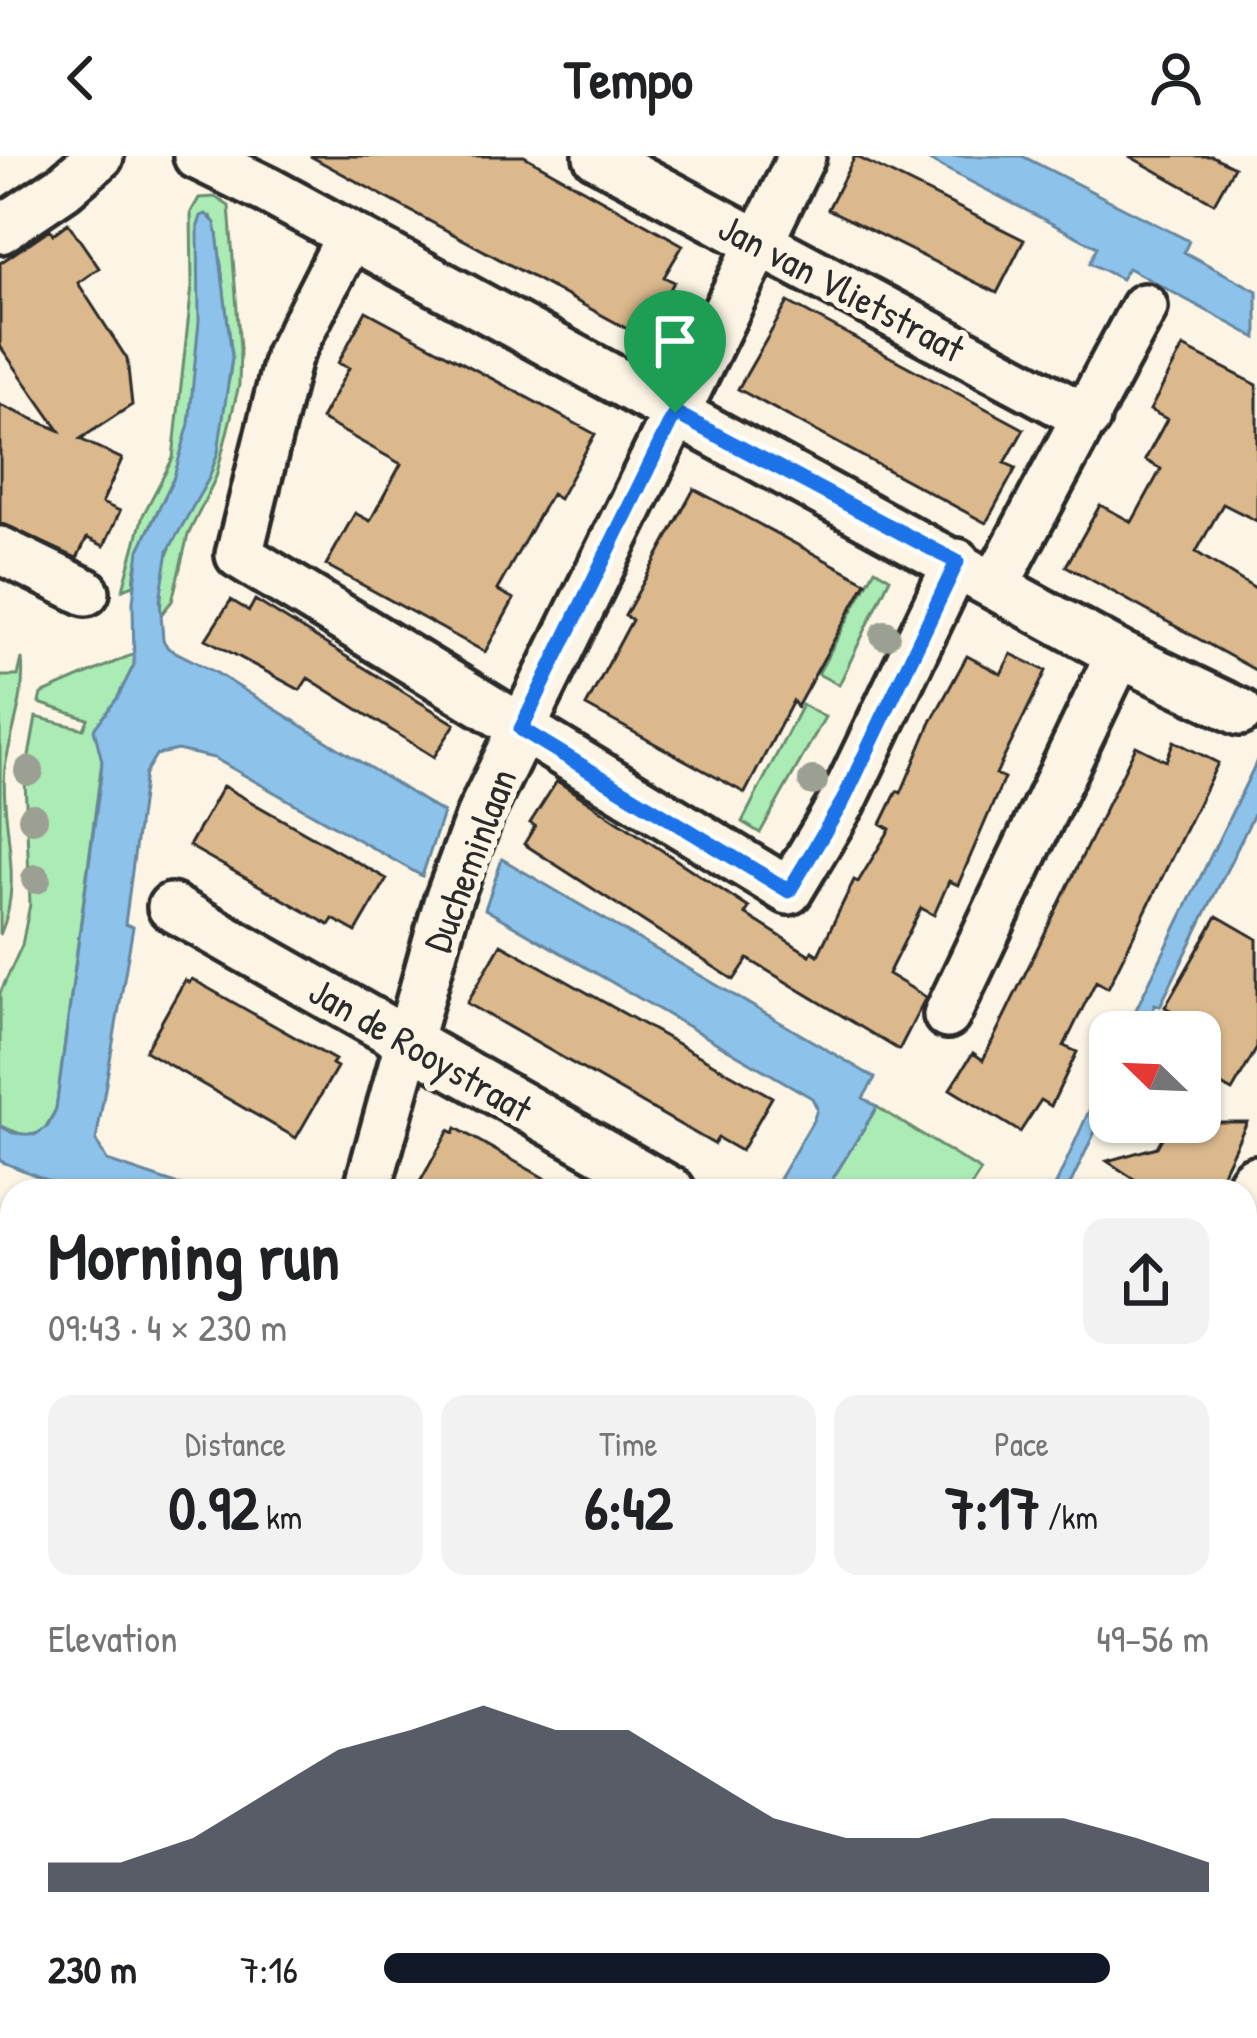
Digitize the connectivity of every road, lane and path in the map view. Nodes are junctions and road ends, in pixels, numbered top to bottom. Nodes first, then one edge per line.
1 (100, 156) edge
2 (197, 156) edge
3 (597, 156) edge
4 (802, 156) edge
5 (276, 173) edge
6 (0, 230) edge
7 (350, 236) junction
8 (759, 244) junction
9 (1144, 308) dead end
10 (675, 413) junction
11 (1087, 418) junction
12 (0, 550) edge
13 (957, 562) junction
14 (996, 584) junction
15 (86, 592) dead end
16 (1119, 654) junction
17 (1240, 712) dead end
18 (521, 729) junction
19 (171, 907) dead end
20 (947, 1015) dead end
21 (408, 1041) junction
22 (371, 1179) edge
23 (651, 1179) edge

1 - 6 street
2 - 5 street
3 - 8 street, Jan van Vlietstraat
4 - 8 street, Ducheminlaan
5 - 7 street
7 - 10 street
7 - 18 street
8 - 10 street, Ducheminlaan
8 - 11 street, Jan van Vlietstraat
9 - 11 street
10 - 13 street
10 - 18 street, Ducheminlaan
11 - 14 street
12 - 15 street
13 - 14 street
13 - 18 street
14 - 16 street
16 - 17 street
16 - 20 street
18 - 21 street, Ducheminlaan
19 - 21 street, Jan de Rooystraat
21 - 22 street, Ducheminlaan
21 - 23 street, Jan de Rooystraat

